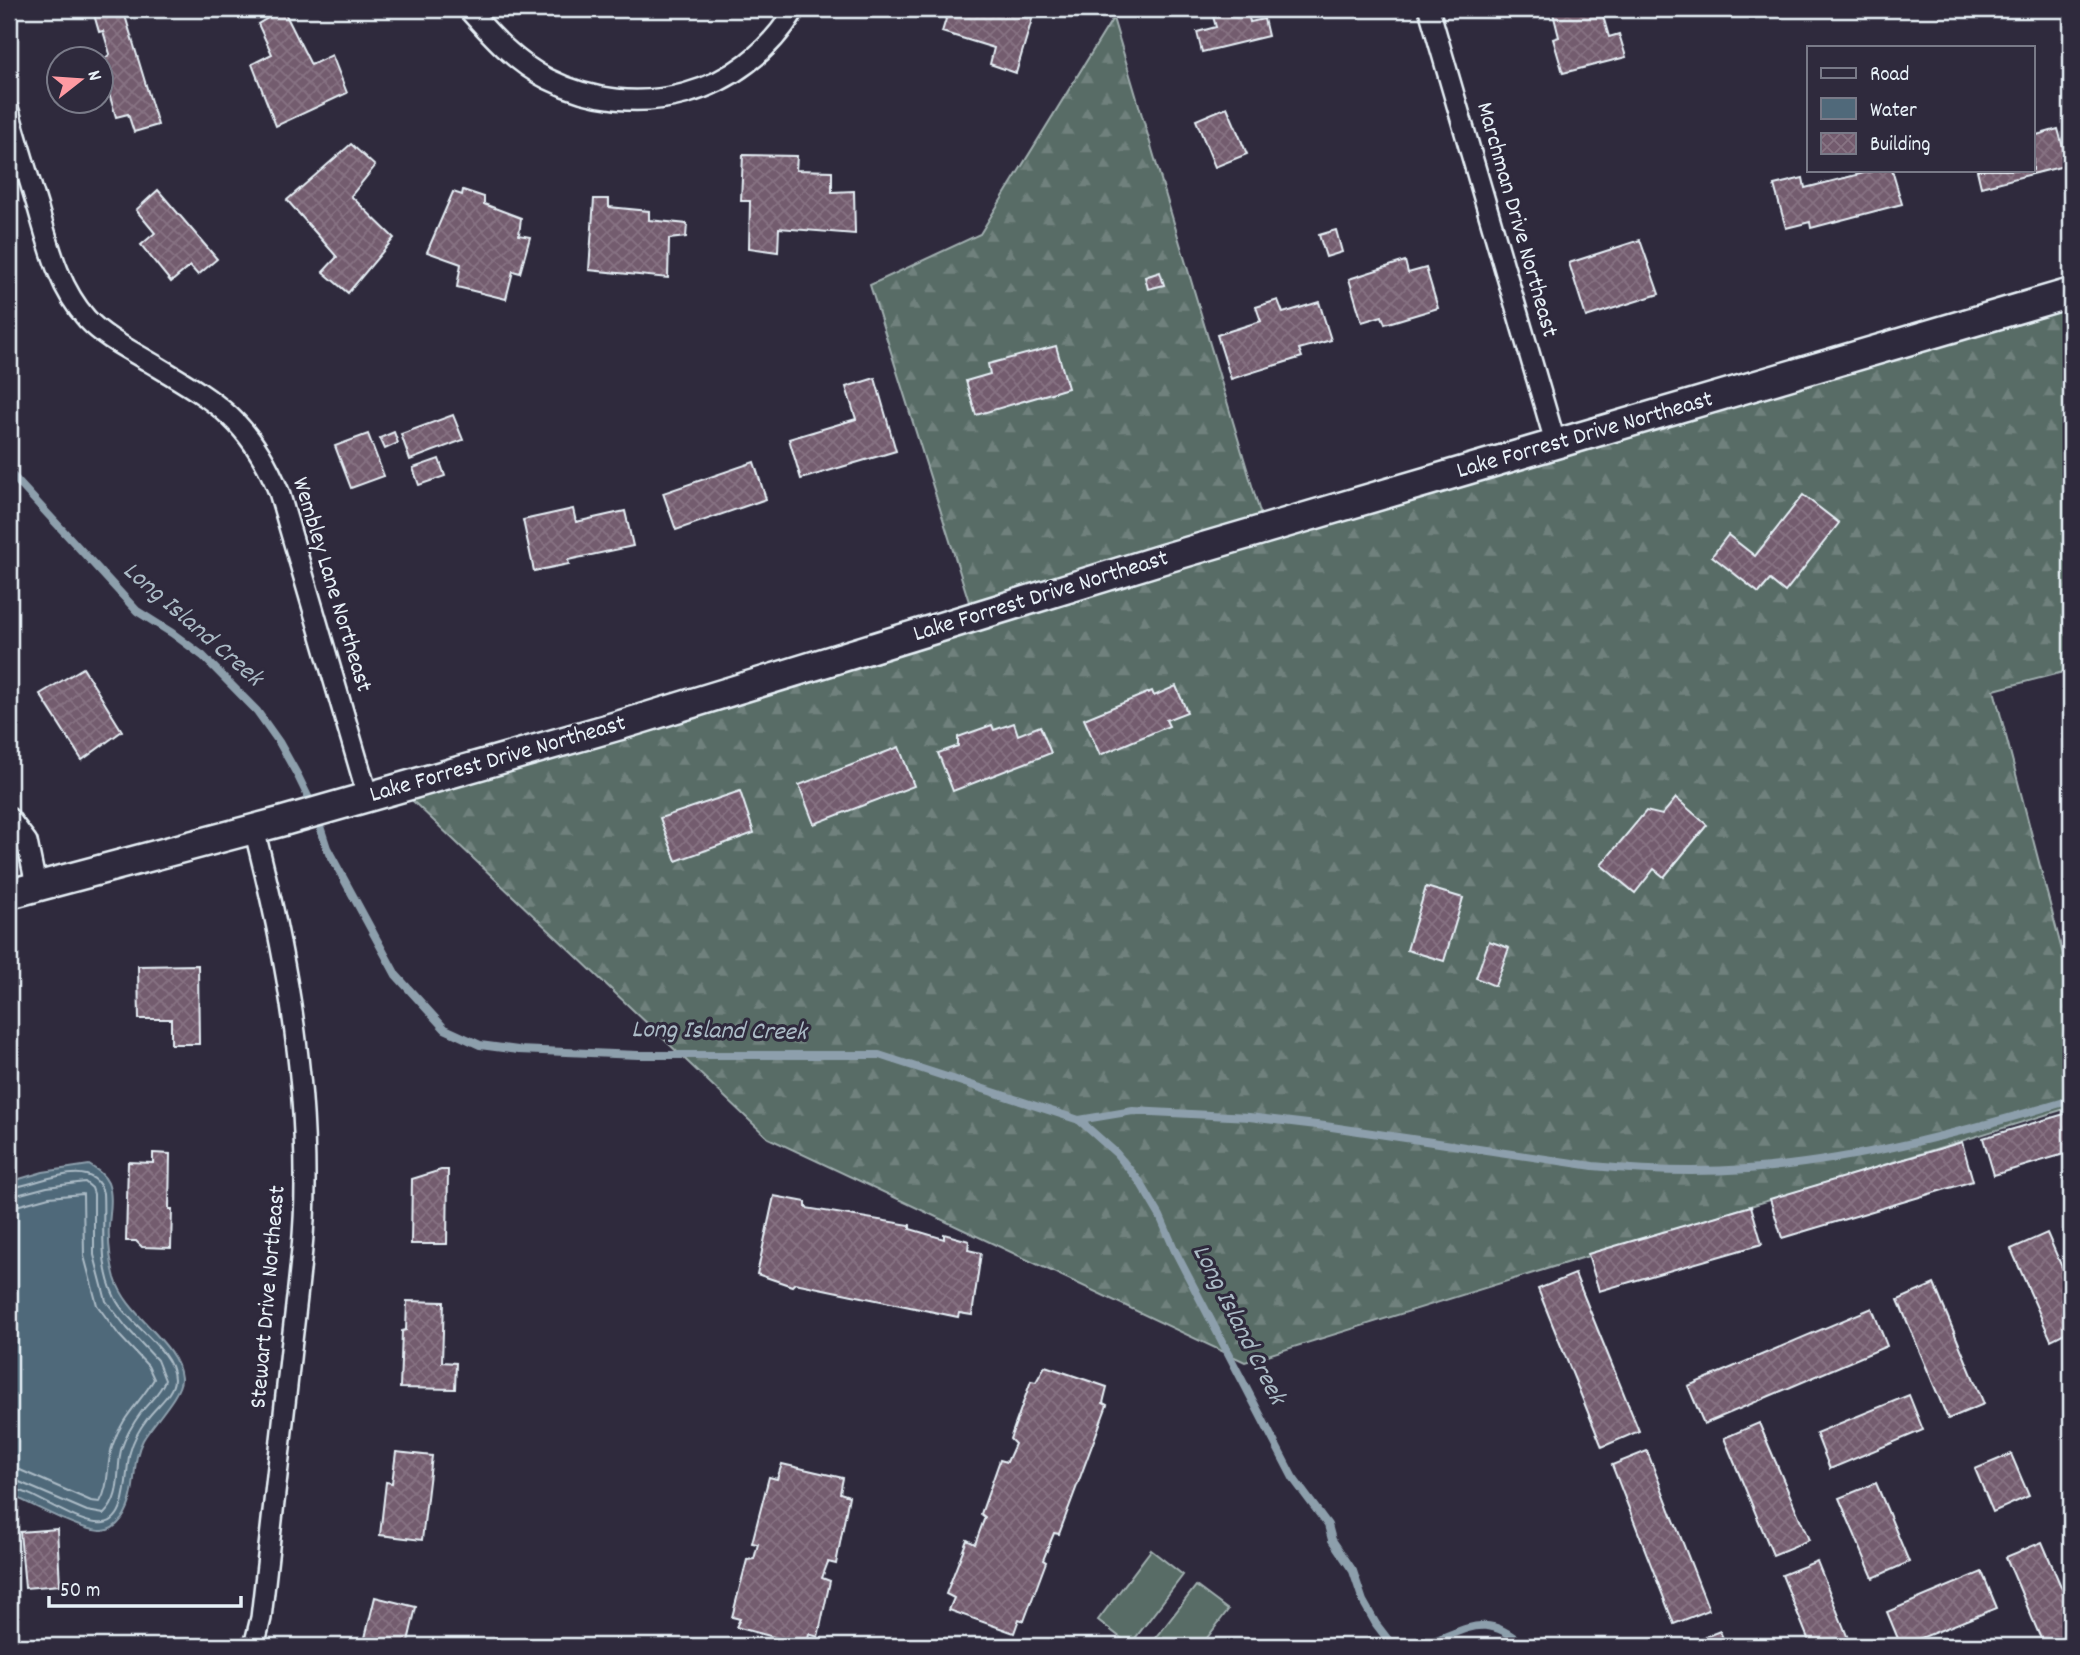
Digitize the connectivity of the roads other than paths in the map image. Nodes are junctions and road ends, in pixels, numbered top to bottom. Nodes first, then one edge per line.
1 (468, 9) edge
2 (795, 9) edge
3 (1429, 9) edge
4 (9, 111) edge
5 (2071, 293) edge
6 (1556, 445) junction
7 (369, 797) junction
8 (9, 818) edge
9 (267, 826) junction
10 (36, 885) junction
11 (9, 894) edge
12 (254, 1646) edge

1 - 2 street
3 - 6 street, Marchman Drive Northeast
4 - 7 street, Wembley Lane Northeast
5 - 6 street, Lake Forrest Drive Northeast
6 - 7 street, Lake Forrest Drive Northeast
7 - 9 street, Lake Forrest Drive Northeast
8 - 10 street
9 - 10 street, Lake Forrest Drive Northeast
9 - 12 street, Stewart Drive Northeast
10 - 11 street, Lake Forrest Drive Northeast

